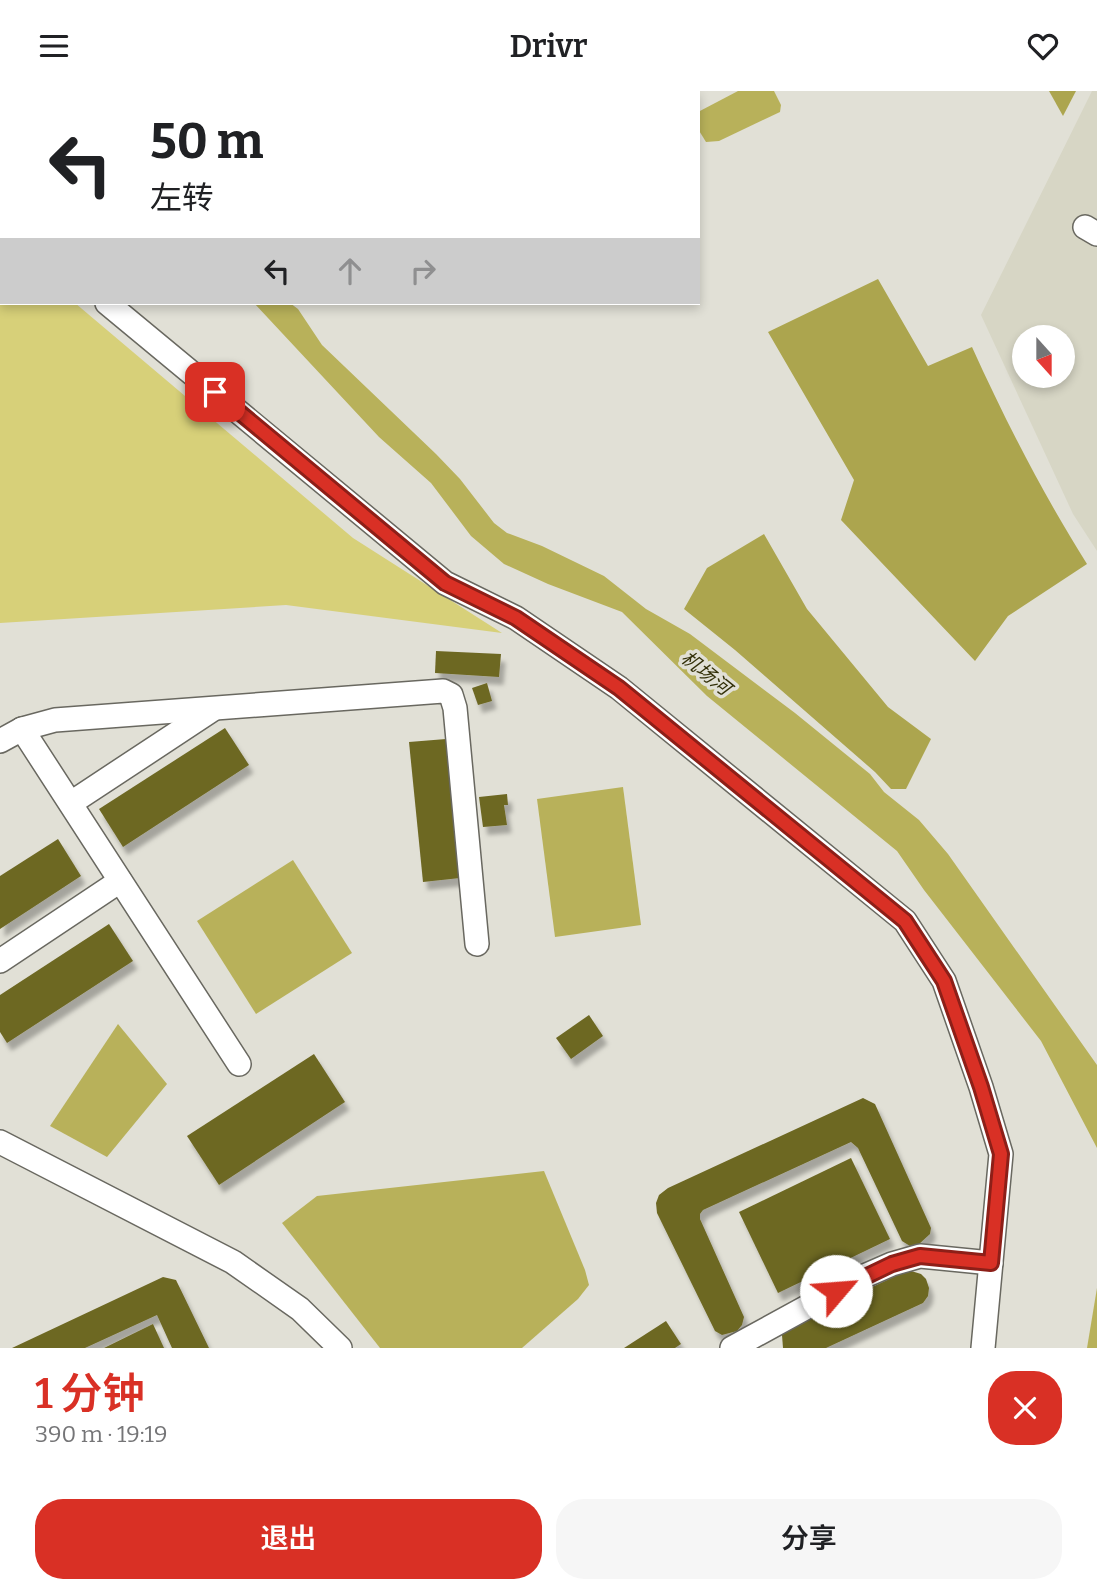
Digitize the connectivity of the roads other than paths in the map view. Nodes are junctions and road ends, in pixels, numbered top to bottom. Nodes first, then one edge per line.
1 (109, 305) edge
2 (214, 708) junction
3 (22, 729) junction
4 (0, 741) edge
5 (71, 803) junction
6 (120, 881) junction
7 (477, 944) dead end
8 (0, 961) edge
9 (239, 1063) dead end
10 (0, 1142) edge
11 (991, 1263) junction
12 (340, 1348) edge
13 (732, 1348) edge
14 (983, 1348) edge

1 - 11 street
2 - 3 street
2 - 5 street
2 - 7 street
3 - 4 street
3 - 5 street
5 - 6 street
6 - 8 street
6 - 9 street
10 - 12 street
11 - 13 street
11 - 14 street

